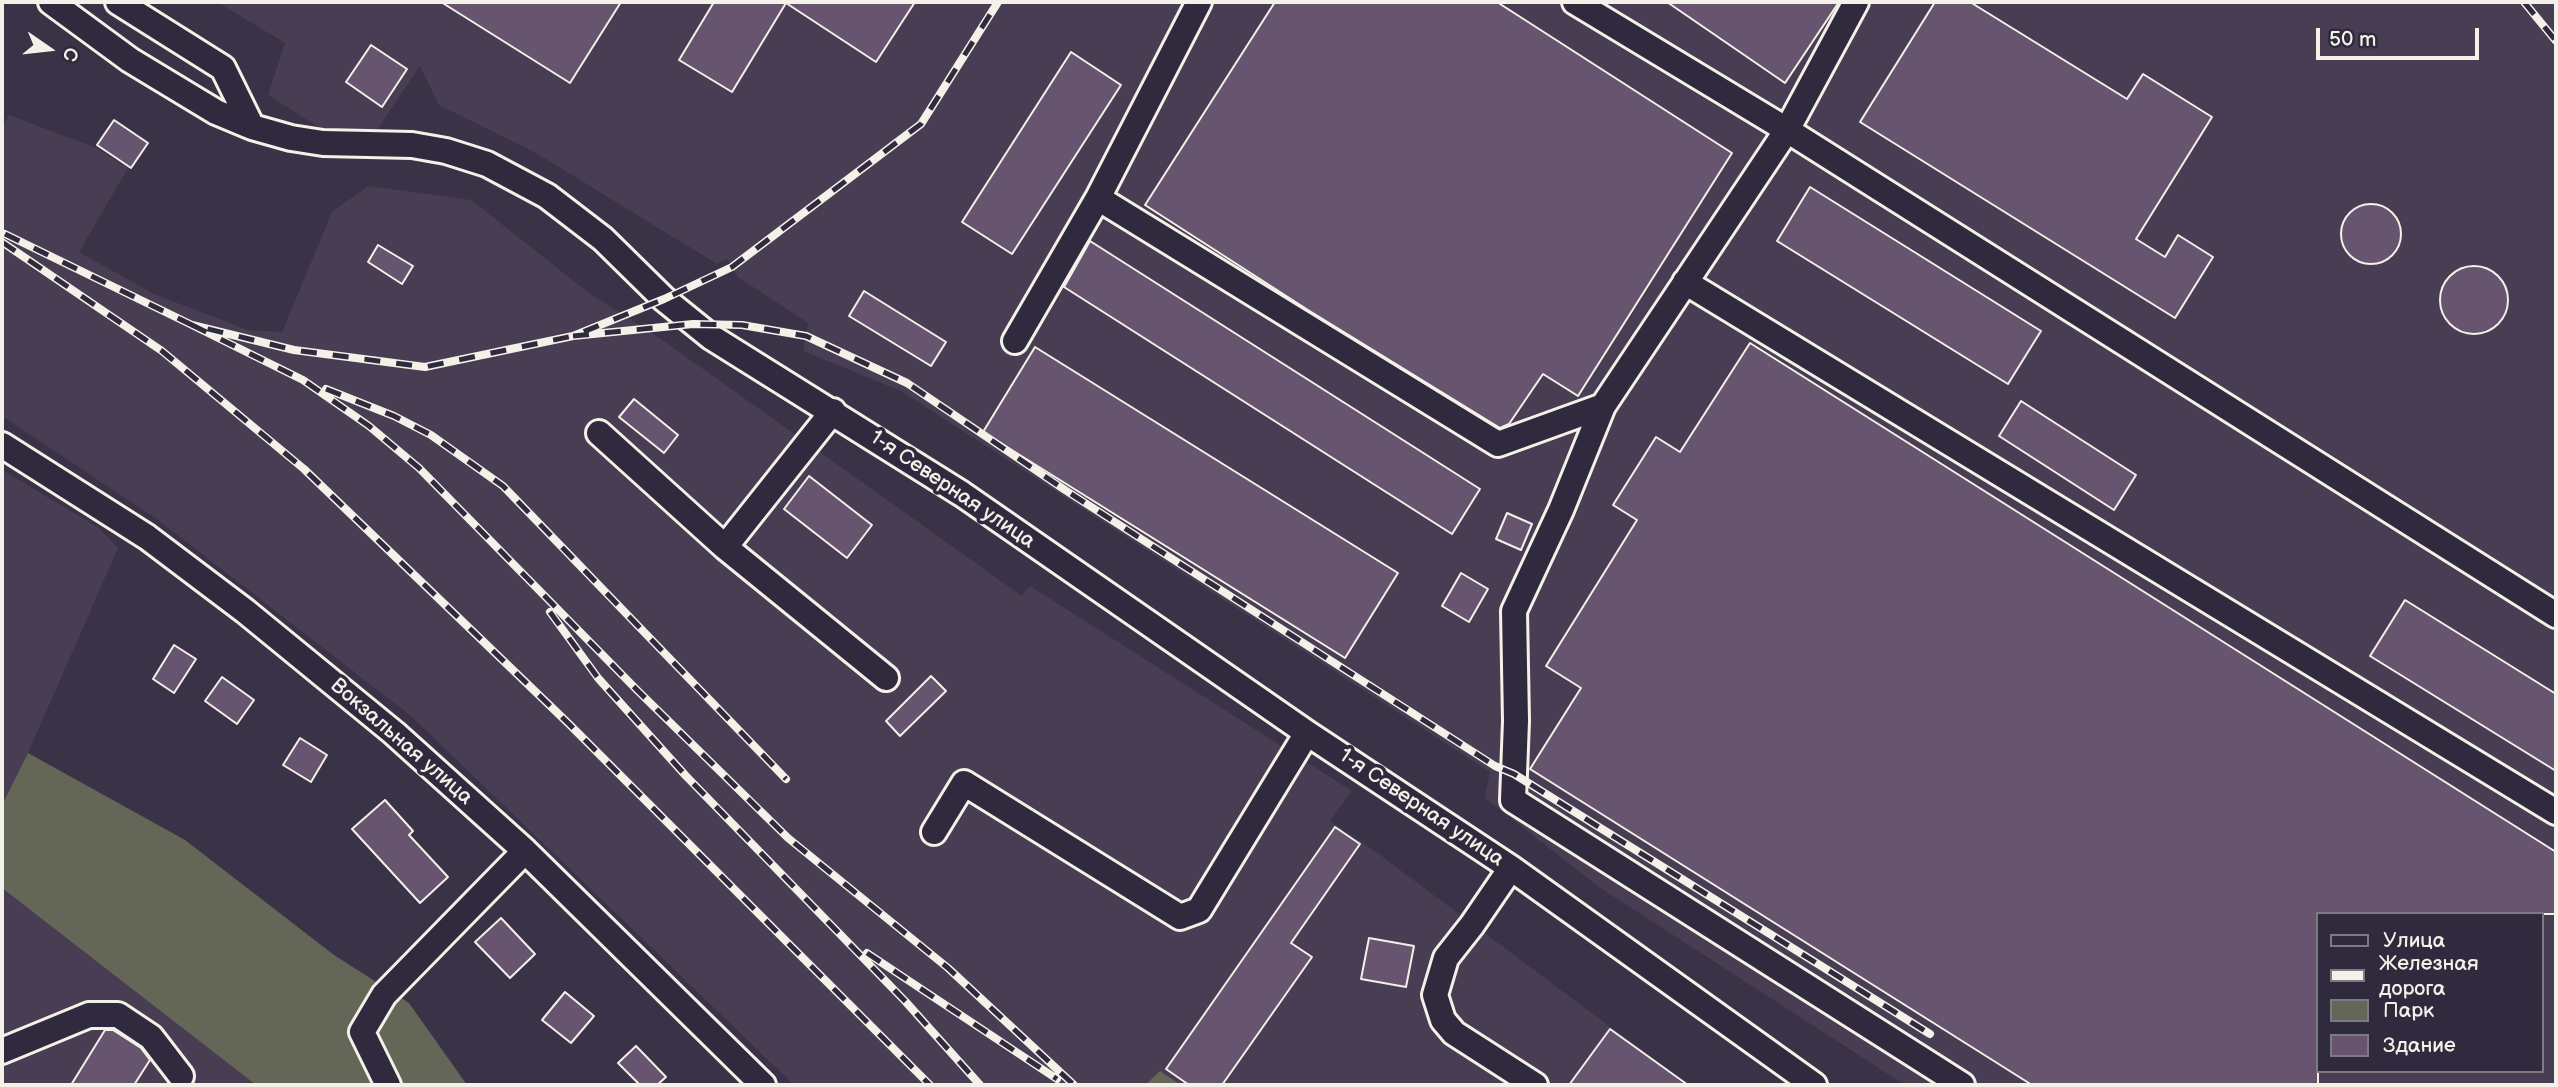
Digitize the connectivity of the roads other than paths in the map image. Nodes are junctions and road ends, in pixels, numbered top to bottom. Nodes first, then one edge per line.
1 (51, 2) edge
2 (118, 2) edge
3 (1199, 2) edge
4 (1575, 2) edge
5 (1856, 2) edge
6 (252, 127) junction
7 (1787, 130) junction
8 (1098, 198) junction
9 (1685, 282) junction
10 (1015, 341) dead end
11 (1603, 406) junction
12 (833, 411) junction
13 (599, 433) dead end
14 (2, 445) edge
15 (725, 547) junction
16 (2556, 615) edge
17 (886, 678) dead end
18 (1307, 733) junction
19 (2556, 812) edge
20 (934, 832) dead end
21 (525, 851) junction
22 (1511, 867) junction
23 (2, 1051) edge
24 (184, 1082) edge
25 (388, 1085) edge
26 (763, 1085) edge
27 (1535, 1085) edge
28 (1814, 1085) edge
29 (1962, 1085) edge

1 - 6 street, 1-я Северная улица
2 - 6 street
3 - 8 street
4 - 7 street
5 - 7 street
6 - 12 street, 1-я Северная улица
7 - 9 street
7 - 16 street
8 - 10 street
8 - 11 street
9 - 11 street
9 - 19 street
11 - 29 street
12 - 15 street
12 - 18 street, 1-я Северная улица
13 - 15 street
14 - 21 street, Вокзальная улица
15 - 17 street
18 - 20 street
18 - 22 street, 1-я Северная улица
21 - 25 street
21 - 26 street, Вокзальная улица
22 - 27 street
22 - 28 street, 1-я Северная улица
23 - 24 street

